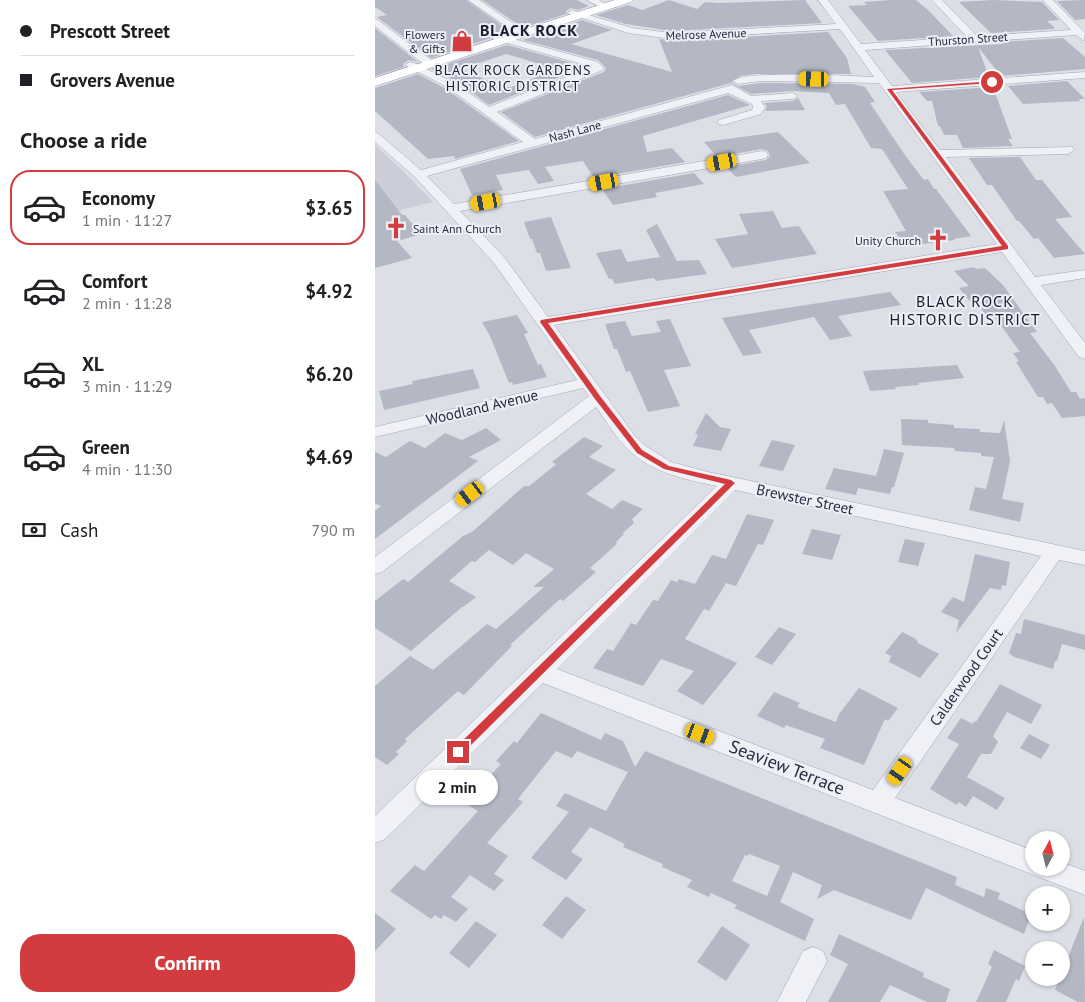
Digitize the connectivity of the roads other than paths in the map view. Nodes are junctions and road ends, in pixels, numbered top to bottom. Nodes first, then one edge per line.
1 (473, 0) edge
2 (627, 0) edge
3 (823, 0) edge
4 (937, 0) edge
5 (1049, 0) edge
6 (601, 3) edge
7 (577, 14) junction
8 (375, 21) edge
9 (843, 26) junction
10 (1080, 30) edge
11 (520, 32) junction
12 (501, 38) junction
13 (975, 39) junction
14 (858, 46) junction
15 (420, 64) junction
16 (1085, 75) edge
17 (375, 76) edge
18 (375, 82) edge
19 (886, 84) junction
20 (733, 86) junction
21 (793, 96) dead end
22 (749, 99) junction
23 (489, 111) junction
24 (723, 122) dead end
25 (376, 138) edge
26 (533, 143) junction
27 (1068, 150) dead end
28 (937, 154) junction
29 (761, 155) dead end
30 (419, 174) junction
31 (452, 208) junction
32 (1006, 247) junction
33 (1085, 274) edge
34 (1032, 282) junction
35 (544, 322) junction
36 (1085, 354) edge
37 (593, 390) junction
38 (375, 432) edge
39 (731, 483) junction
40 (1055, 551) junction
41 (1085, 558) edge
42 (375, 567) edge
43 (540, 672) junction
44 (878, 802) junction
45 (375, 832) edge
46 (1025, 859) edge
47 (1066, 876) edge
48 (1085, 883) edge
49 (813, 961) dead end
50 (791, 1002) edge

1 - 11 street
2 - 6 main road
3 - 9 street
4 - 13 street
5 - 10 street
6 - 7 main road
7 - 9 street, Melrose Avenue
7 - 11 main road
8 - 15 street
9 - 14 street
10 - 13 street, Thurston Street
11 - 12 main road
12 - 15 main road
12 - 23 street
13 - 14 street, Thurston Street
14 - 19 street
15 - 17 main road
15 - 18 main road
15 - 23 street
16 - 19 street
19 - 20 street, Nash Lane
19 - 28 street
20 - 22 street
20 - 26 street, Nash Lane
21 - 22 street
22 - 24 street
23 - 26 street
25 - 30 street, Brewster Street
26 - 30 street, Nash Lane
27 - 28 street
28 - 32 street
29 - 31 street
30 - 31 street, Brewster Street
31 - 35 street, Brewster Street
32 - 34 street
32 - 35 street
33 - 34 street
34 - 36 street
35 - 37 street, Brewster Street
37 - 38 street, Woodland Avenue
37 - 39 street, Brewster Street
37 - 42 street
39 - 40 street, Brewster Street
39 - 43 street
40 - 41 street, Brewster Street
40 - 44 street, Calderwood Court
43 - 44 street, Seaview Terrace
43 - 45 street
44 - 46 street, Seaview Terrace
47 - 48 street
49 - 50 street

